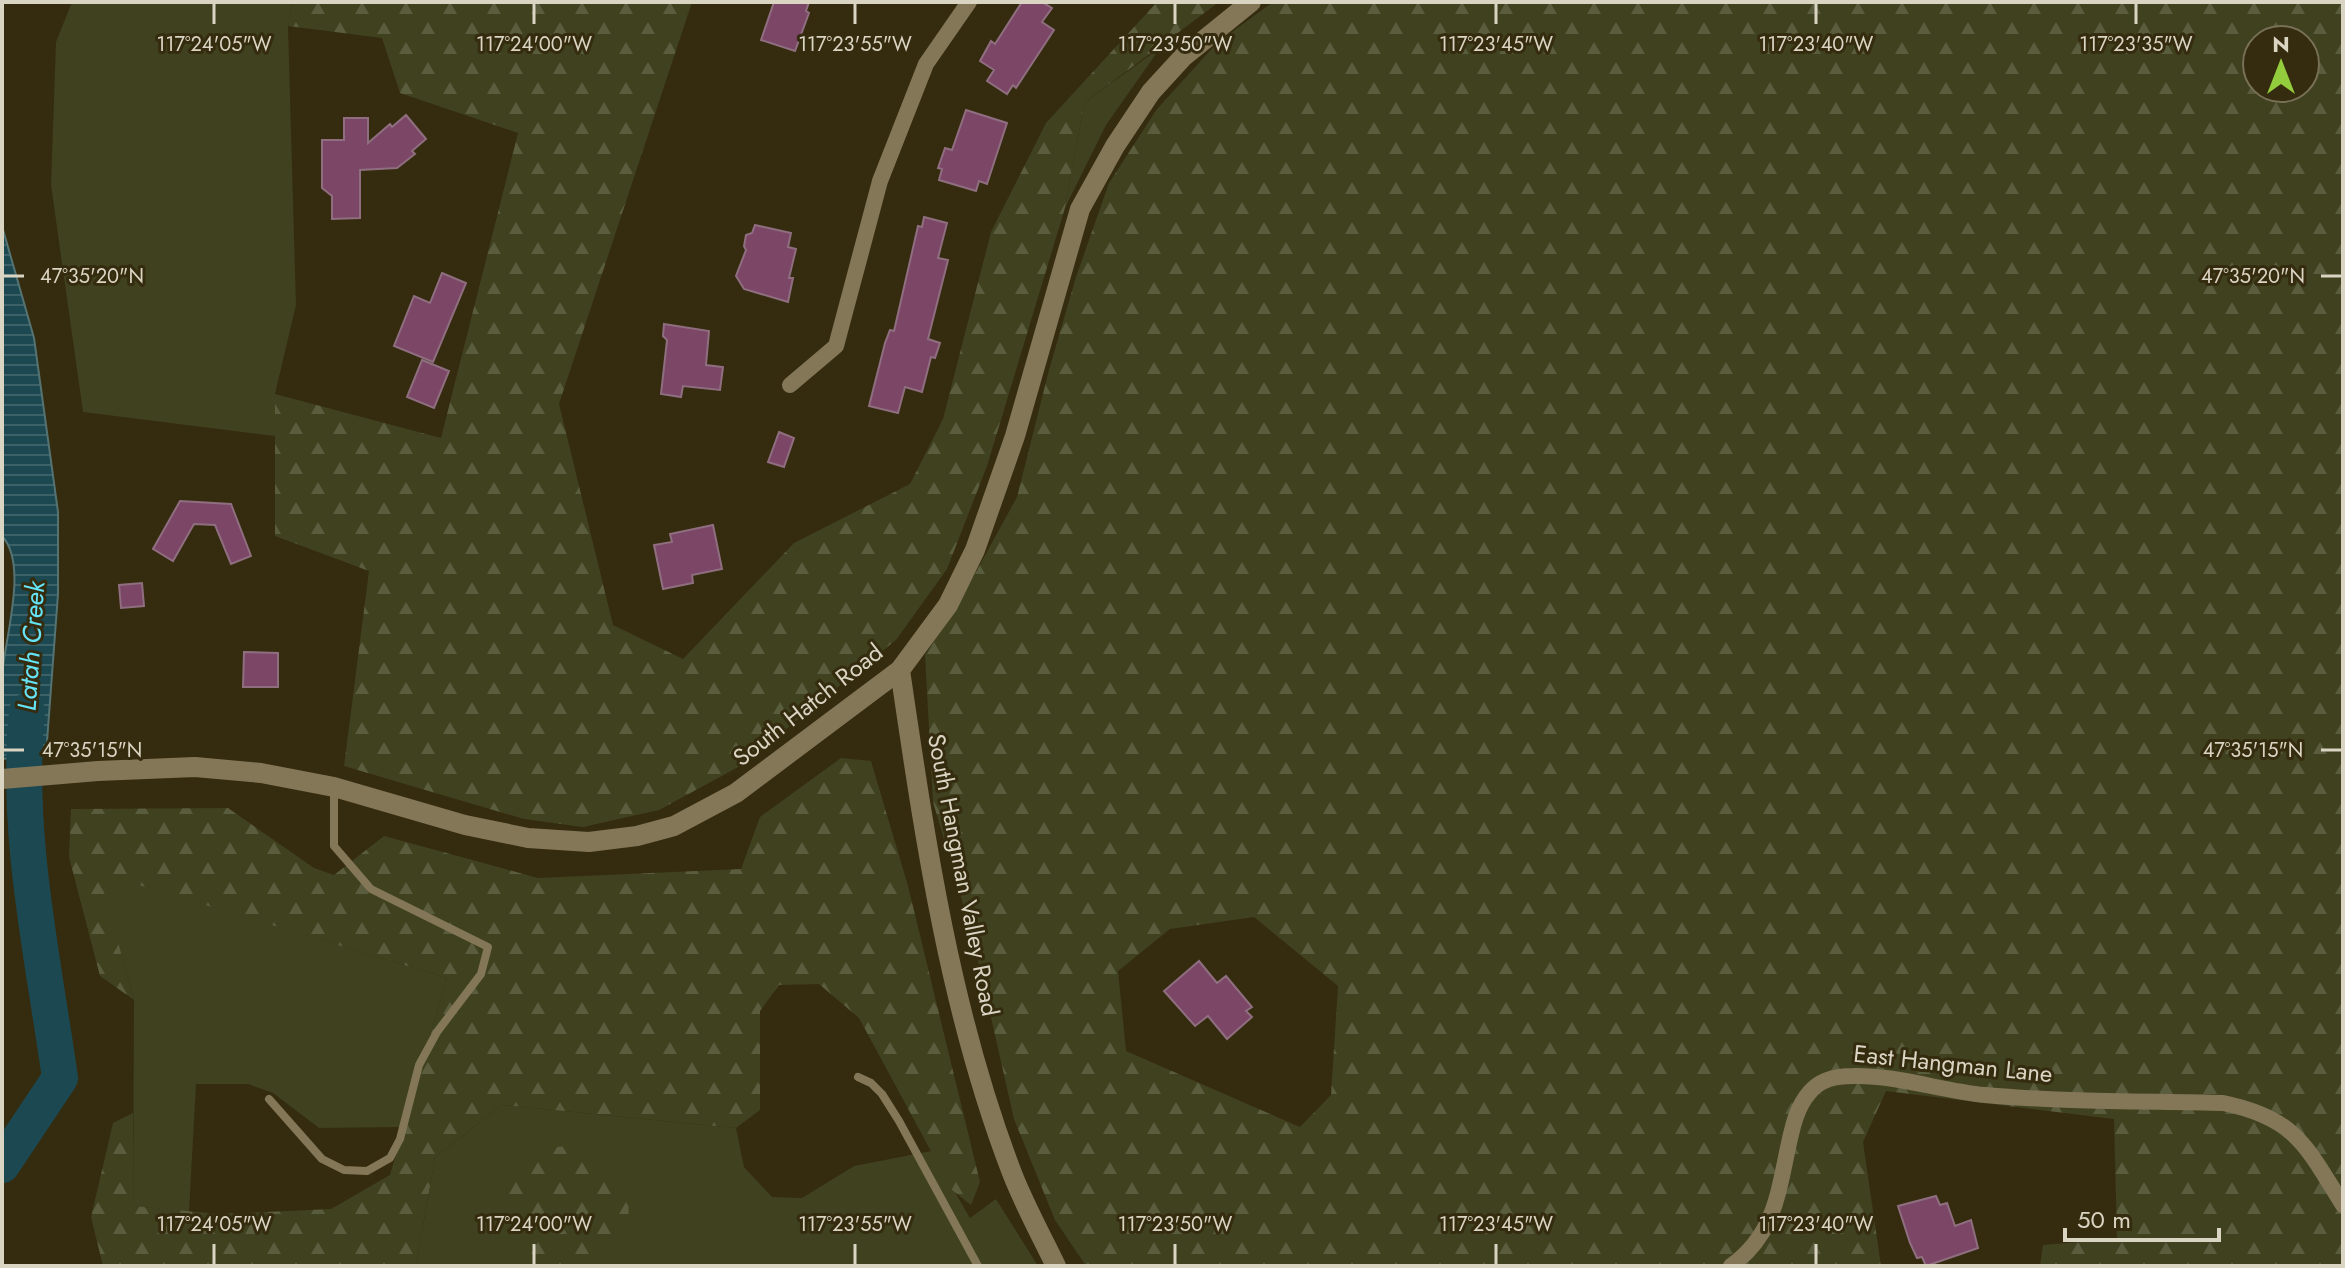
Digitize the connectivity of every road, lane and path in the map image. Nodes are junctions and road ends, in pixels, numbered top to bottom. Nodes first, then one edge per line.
1 (969, 2) edge
2 (1251, 2) edge
3 (790, 385) dead end
4 (900, 670) junction
5 (2, 779) edge
6 (334, 787) junction
7 (858, 1077) dead end
8 (269, 1099) dead end
9 (2343, 1205) edge
10 (978, 1266) edge
11 (1056, 1266) edge
12 (1731, 1266) edge

1 - 3 street
2 - 4 main road, South Hatch Road
4 - 6 main road, South Hatch Road
4 - 11 main road, South Hangman Valley Road
5 - 6 main road, South Hatch Road
6 - 8 lane
7 - 10 lane
9 - 12 street, East Hangman Lane

